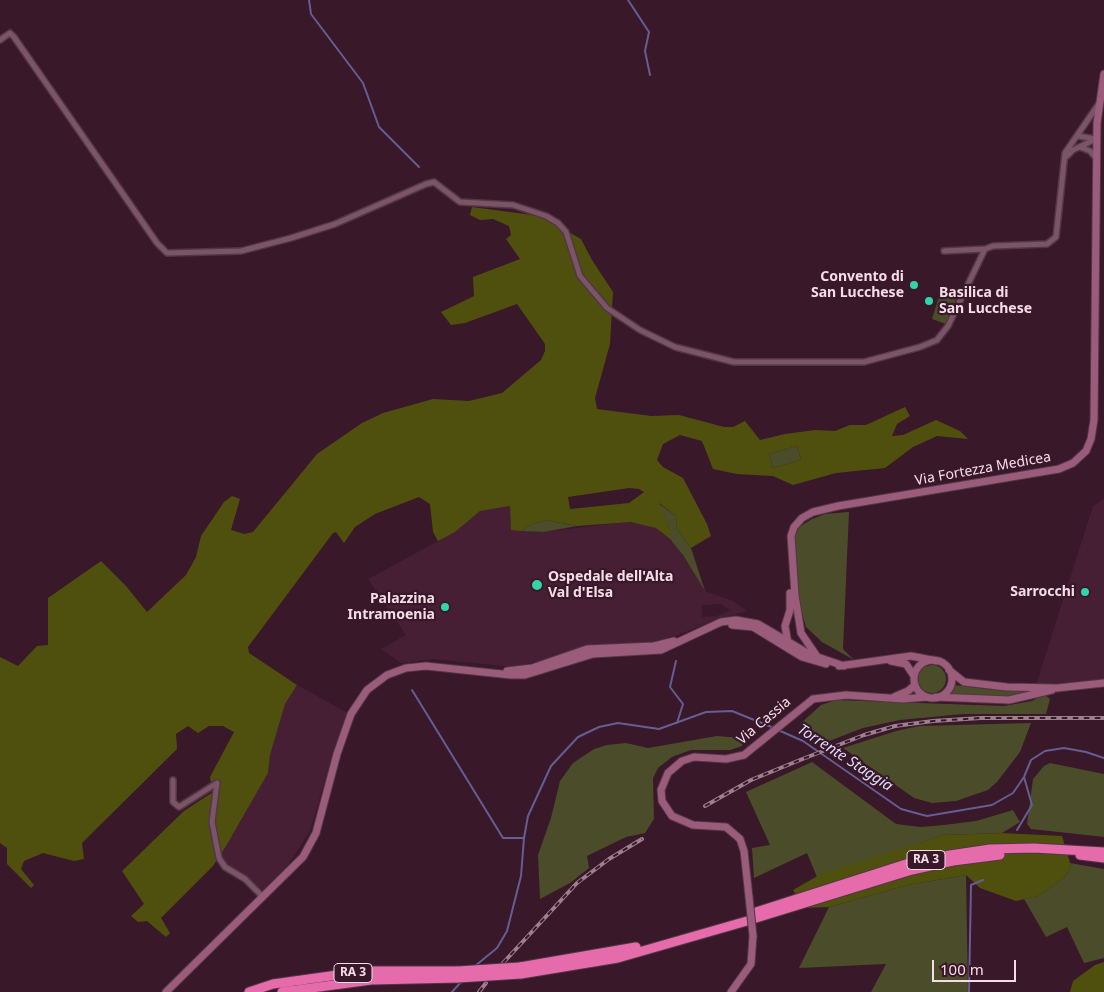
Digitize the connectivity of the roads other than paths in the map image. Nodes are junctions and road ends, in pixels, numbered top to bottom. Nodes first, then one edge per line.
1 (0, 40) edge
2 (1104, 74) edge
3 (1098, 105) junction
4 (1078, 136) junction
5 (1096, 138) junction
6 (1080, 147) junction
7 (1096, 158) junction
8 (1064, 161) junction
9 (985, 250) junction
10 (944, 251) dead end
11 (792, 531) junction
12 (786, 624) junction
13 (712, 627) junction
14 (772, 631) junction
15 (685, 639) junction
16 (787, 640) junction
17 (818, 657) junction
18 (810, 660) junction
19 (888, 660) junction
20 (937, 661) junction
21 (844, 666) junction
22 (949, 670) junction
23 (484, 671) junction
24 (914, 676) junction
25 (1104, 683) edge
26 (915, 684) junction
27 (1057, 688) junction
28 (927, 697) junction
29 (936, 697) junction
30 (893, 698) junction
31 (173, 780) dead end
32 (1104, 852) edge
33 (1104, 858) edge
34 (262, 896) junction
35 (752, 917) junction
36 (458, 975) junction
37 (166, 992) edge
38 (249, 992) edge
39 (282, 992) edge
40 (731, 992) edge

1 - 9 street
2 - 3 main road, Via Fortezza Medicea
3 - 4 street
3 - 5 main road, Via Fortezza Medicea
4 - 5 street
4 - 8 street
5 - 6 street
5 - 7 main road, Via Fortezza Medicea
6 - 7 street
6 - 8 street
7 - 11 main road, Via Fortezza Medicea
8 - 9 street
9 - 10 street
11 - 12 main road
11 - 17 main road
12 - 14 main road
12 - 16 main road
13 - 14 main road
13 - 15 main road
13 - 18 main road
14 - 16 main road
15 - 23 main road
15 - 23 main road
16 - 17 main road
16 - 18 main road
17 - 21 main road
18 - 21 main road
19 - 20 main road
19 - 21 main road
19 - 24 main road
20 - 22 main road, Via Cassia
20 - 24 main road
22 - 27 main road, Via Cassia
22 - 29 main road
23 - 34 main road
24 - 26 main road
25 - 27 main road, Via Cassia
26 - 28 main road
26 - 30 main road
27 - 29 main road, Via Cassia
28 - 29 main road, Via Cassia
28 - 30 main road, Via Cassia
30 - 40 main road, Via Cassia, bridge
31 - 34 street
32 - 35 highway, RA 3
33 - 35 highway, RA 3
34 - 37 main road
35 - 36 highway, RA 3, bridge
36 - 38 highway, RA 3
36 - 39 highway, RA 3

